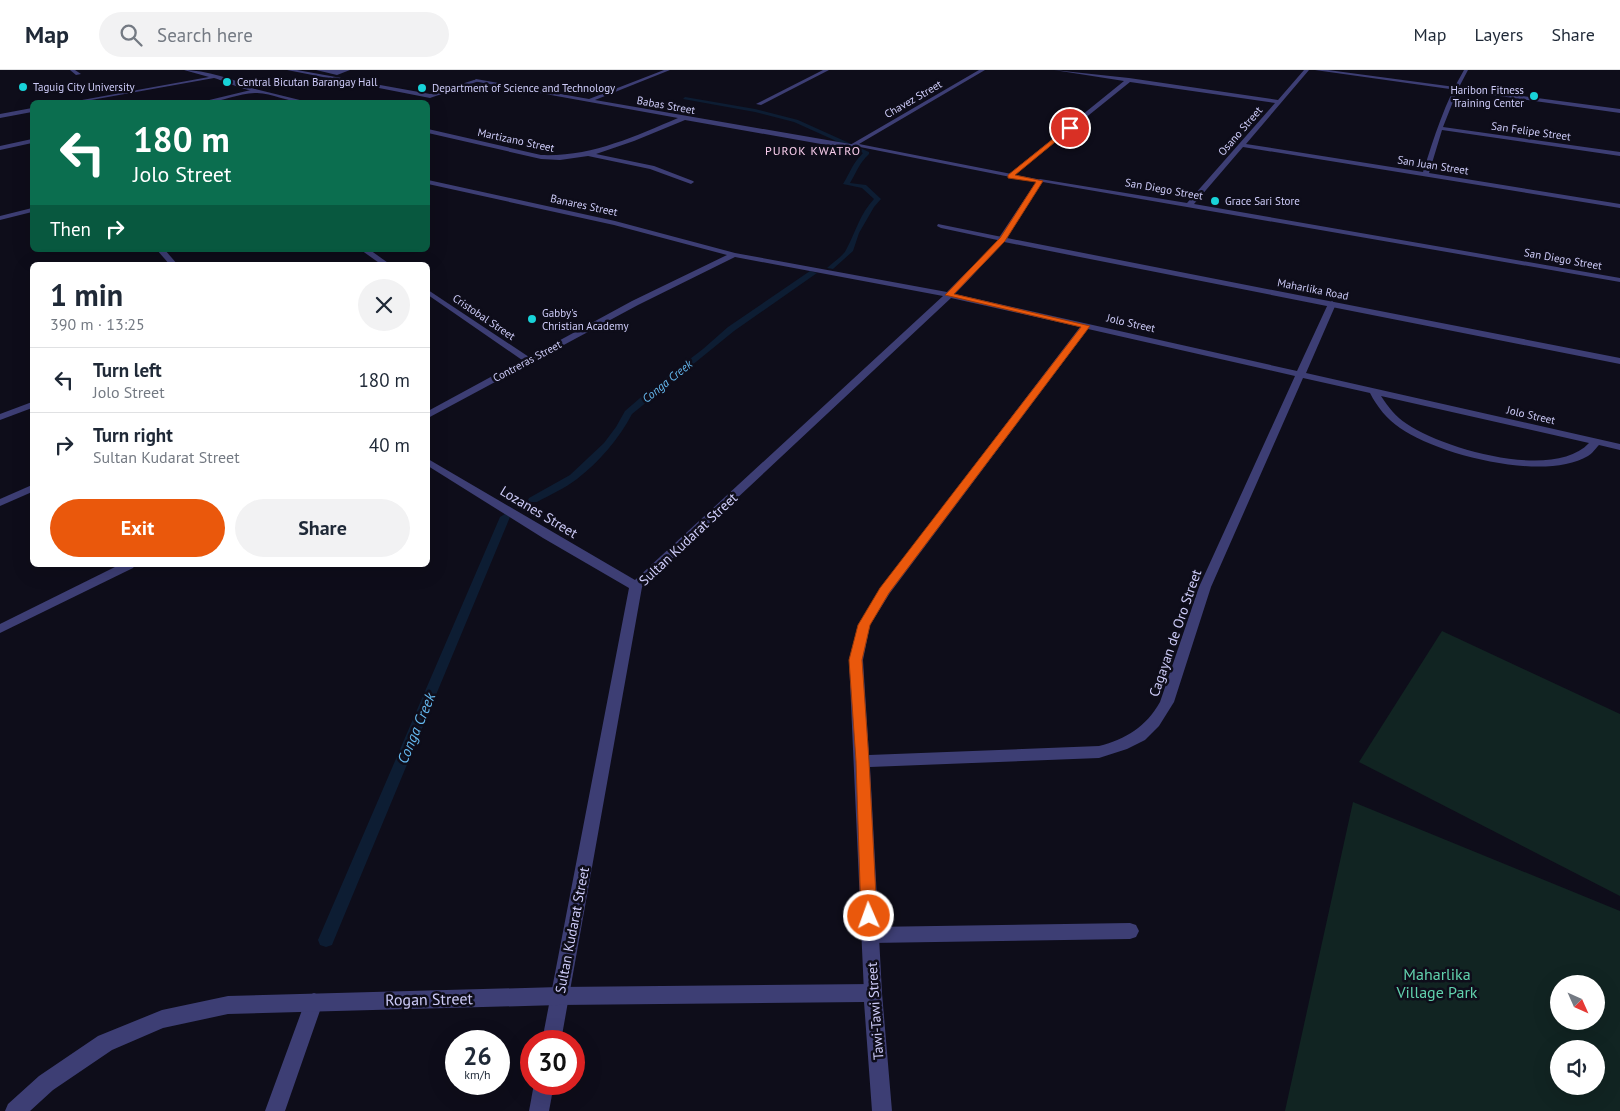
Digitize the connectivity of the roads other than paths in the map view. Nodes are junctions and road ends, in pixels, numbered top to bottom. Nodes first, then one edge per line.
1 (72, 70) edge
2 (186, 70) edge
3 (289, 70) edge
4 (318, 70) edge
5 (348, 70) edge
6 (668, 70) edge
7 (827, 70) edge
8 (983, 70) edge
9 (1056, 70) edge
10 (1307, 70) edge
11 (1317, 70) edge
12 (1466, 70) edge
13 (78, 74) dead end
14 (212, 78) junction
15 (1129, 80) junction
16 (1455, 88) junction
17 (255, 91) junction
18 (86, 100) edge
19 (213, 100) edge
20 (296, 100) edge
21 (589, 101) junction
22 (1278, 102) junction
23 (759, 104) dead end
24 (30, 110) edge
25 (1620, 111) edge
26 (0, 116) edge
27 (684, 118) junction
28 (1440, 128) junction
29 (430, 131) edge
30 (30, 141) edge
31 (852, 145) junction
32 (1242, 145) junction
33 (0, 148) edge
34 (1620, 154) edge
35 (591, 155) junction
36 (1426, 174) junction
37 (1010, 176) junction
38 (1040, 181) junction
39 (430, 182) edge
40 (691, 182) dead end
41 (1189, 205) junction
42 (1620, 206) edge
43 (30, 210) edge
44 (0, 218) edge
45 (941, 226) dead end
46 (1002, 239) junction
47 (163, 252) edge
48 (368, 252) edge
49 (734, 255) junction
50 (171, 262) edge
51 (383, 262) edge
52 (1620, 280) edge
53 (430, 293) edge
54 (949, 295) junction
55 (1332, 304) junction
56 (1086, 326) junction
57 (529, 361) junction
58 (1620, 361) edge
59 (1300, 376) junction
60 (1374, 392) junction
61 (30, 406) edge
62 (430, 414) edge
63 (0, 417) edge
64 (1596, 442) junction
65 (1620, 447) edge
66 (430, 463) edge
67 (30, 489) edge
68 (0, 503) edge
69 (124, 567) edge
70 (636, 586) junction
71 (0, 629) edge
72 (862, 761) junction
73 (1130, 931) dead end
74 (870, 935) junction
75 (873, 992) junction
76 (559, 996) junction
77 (314, 1002) junction
78 (553, 1030) edge
79 (542, 1095) edge
80 (15, 1111) edge
81 (275, 1111) edge
82 (539, 1111) edge
83 (882, 1111) edge

1 - 13 street
2 - 14 street
3 - 21 street, Babas Street
4 - 5 street
6 - 21 street
7 - 23 street
8 - 31 street, Chavez Street
9 - 15 street
10 - 22 street, Osano Street
11 - 16 street
12 - 16 street
14 - 17 street
14 - 18 street
15 - 22 street
15 - 37 street
16 - 25 street
16 - 28 street
17 - 19 street
17 - 20 street
21 - 27 street, Babas Street
22 - 32 street, Osano Street
24 - 26 street
27 - 31 street, Babas Street
27 - 35 street, Martizano Street
28 - 34 street, San Felipe Street
28 - 36 street
29 - 35 street, Martizano Street
30 - 33 street
31 - 37 street, San Diego Street
32 - 36 street, San Juan Street
32 - 41 street, Osano Street
35 - 40 street
36 - 42 street, San Juan Street
37 - 38 street, San Diego Street
38 - 41 street, San Diego Street
38 - 46 street, Sultan Kudarat Street
39 - 49 street, Banares Street
41 - 52 street, San Diego Street
43 - 44 street
45 - 46 street, Maharlika Road
46 - 54 street, Sultan Kudarat Street
46 - 55 street, Maharlika Road
47 - 50 street
48 - 51 street
49 - 54 street, Jolo Street
49 - 57 street, Contreras Street
53 - 57 street, Cristobal Street
54 - 56 street, Jolo Street
54 - 70 street, Sultan Kudarat Street
55 - 58 street, Maharlika Road
55 - 59 street, Cagayan de Oro Street
56 - 59 street, Jolo Street
56 - 72 street, Tawi-Tawi Street
57 - 62 street, Contreras Street
59 - 60 street, Jolo Street
59 - 72 street, Cagayan de Oro Street
60 - 64 street, Jolo Street
60 - 64 street
61 - 63 street
64 - 65 street, Jolo Street
66 - 70 street, Lozanes Street
67 - 68 street
69 - 71 street
70 - 76 street, Sultan Kudarat Street
72 - 74 street, Tawi-Tawi Street
73 - 74 street
74 - 75 street, Tawi-Tawi Street
75 - 76 street, Rogan Street
75 - 83 street, Tawi-Tawi Street
76 - 77 street, Rogan Street
76 - 78 street, Sultan Kudarat Street
77 - 80 street, Rogan Street
77 - 81 street
79 - 82 street

